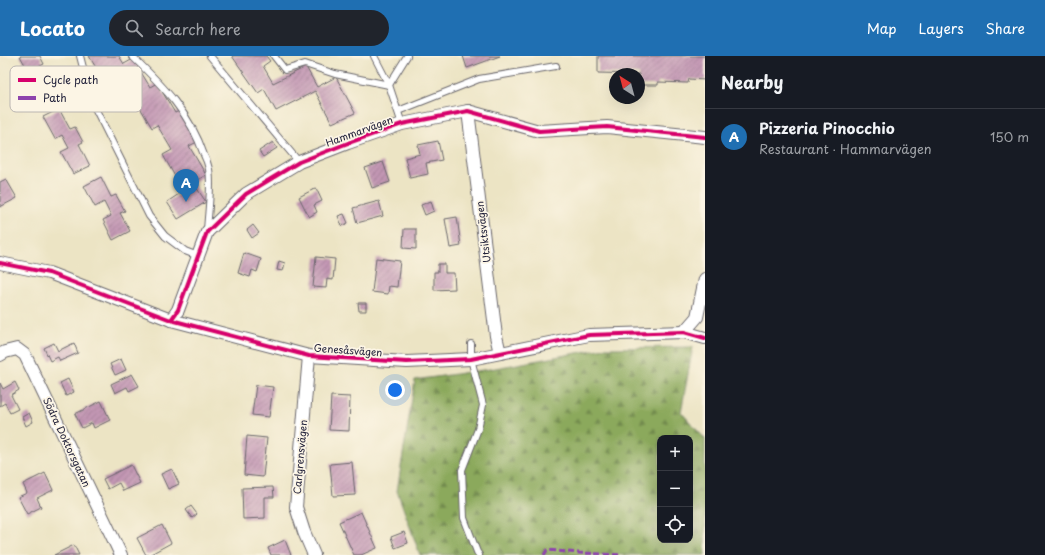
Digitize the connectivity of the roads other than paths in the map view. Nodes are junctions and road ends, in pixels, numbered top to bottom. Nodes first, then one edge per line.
1 (80, 56) edge
2 (132, 56) edge
3 (210, 56) edge
4 (274, 56) edge
5 (374, 56) edge
6 (407, 56) edge
7 (83, 66) edge
8 (142, 66) edge
9 (142, 66) edge
10 (556, 66) dead end
11 (389, 85) junction
12 (468, 111) junction
13 (97, 112) edge
14 (398, 112) junction
15 (402, 124) junction
16 (705, 137) edge
17 (299, 162) junction
18 (207, 232) junction
19 (198, 256) junction
20 (0, 263) edge
21 (705, 279) edge
22 (171, 320) junction
23 (684, 332) junction
24 (705, 338) edge
25 (471, 344) dead end
26 (500, 353) junction
27 (0, 355) edge
28 (309, 356) junction
29 (471, 359) junction
30 (121, 555) edge
31 (314, 555) edge
32 (479, 555) edge

1 - 7 lane
2 - 8 lane
3 - 17 lane
4 - 11 lane
5 - 11 lane
6 - 11 lane
9 - 18 lane
10 - 14 lane
11 - 14 lane
12 - 15 street, Hammarvägen
12 - 16 street, Hammarvägen
12 - 26 street, Utsiktsvägen
13 - 19 lane
14 - 15 lane
15 - 17 street, Hammarvägen
17 - 18 street, Hammarvägen
18 - 19 street, Hammarvägen
19 - 22 street, Hammarvägen
20 - 22 street, Genesåsvägen
21 - 23 street
22 - 28 street, Genesåsvägen
23 - 24 street, Genesåsvägen
23 - 26 street, Genesåsvägen
25 - 29 lane
26 - 29 street, Genesåsvägen
27 - 30 street, Södra Doktorsgatan
28 - 29 street, Genesåsvägen
28 - 31 street, Carlgrensvägen
29 - 32 lane

